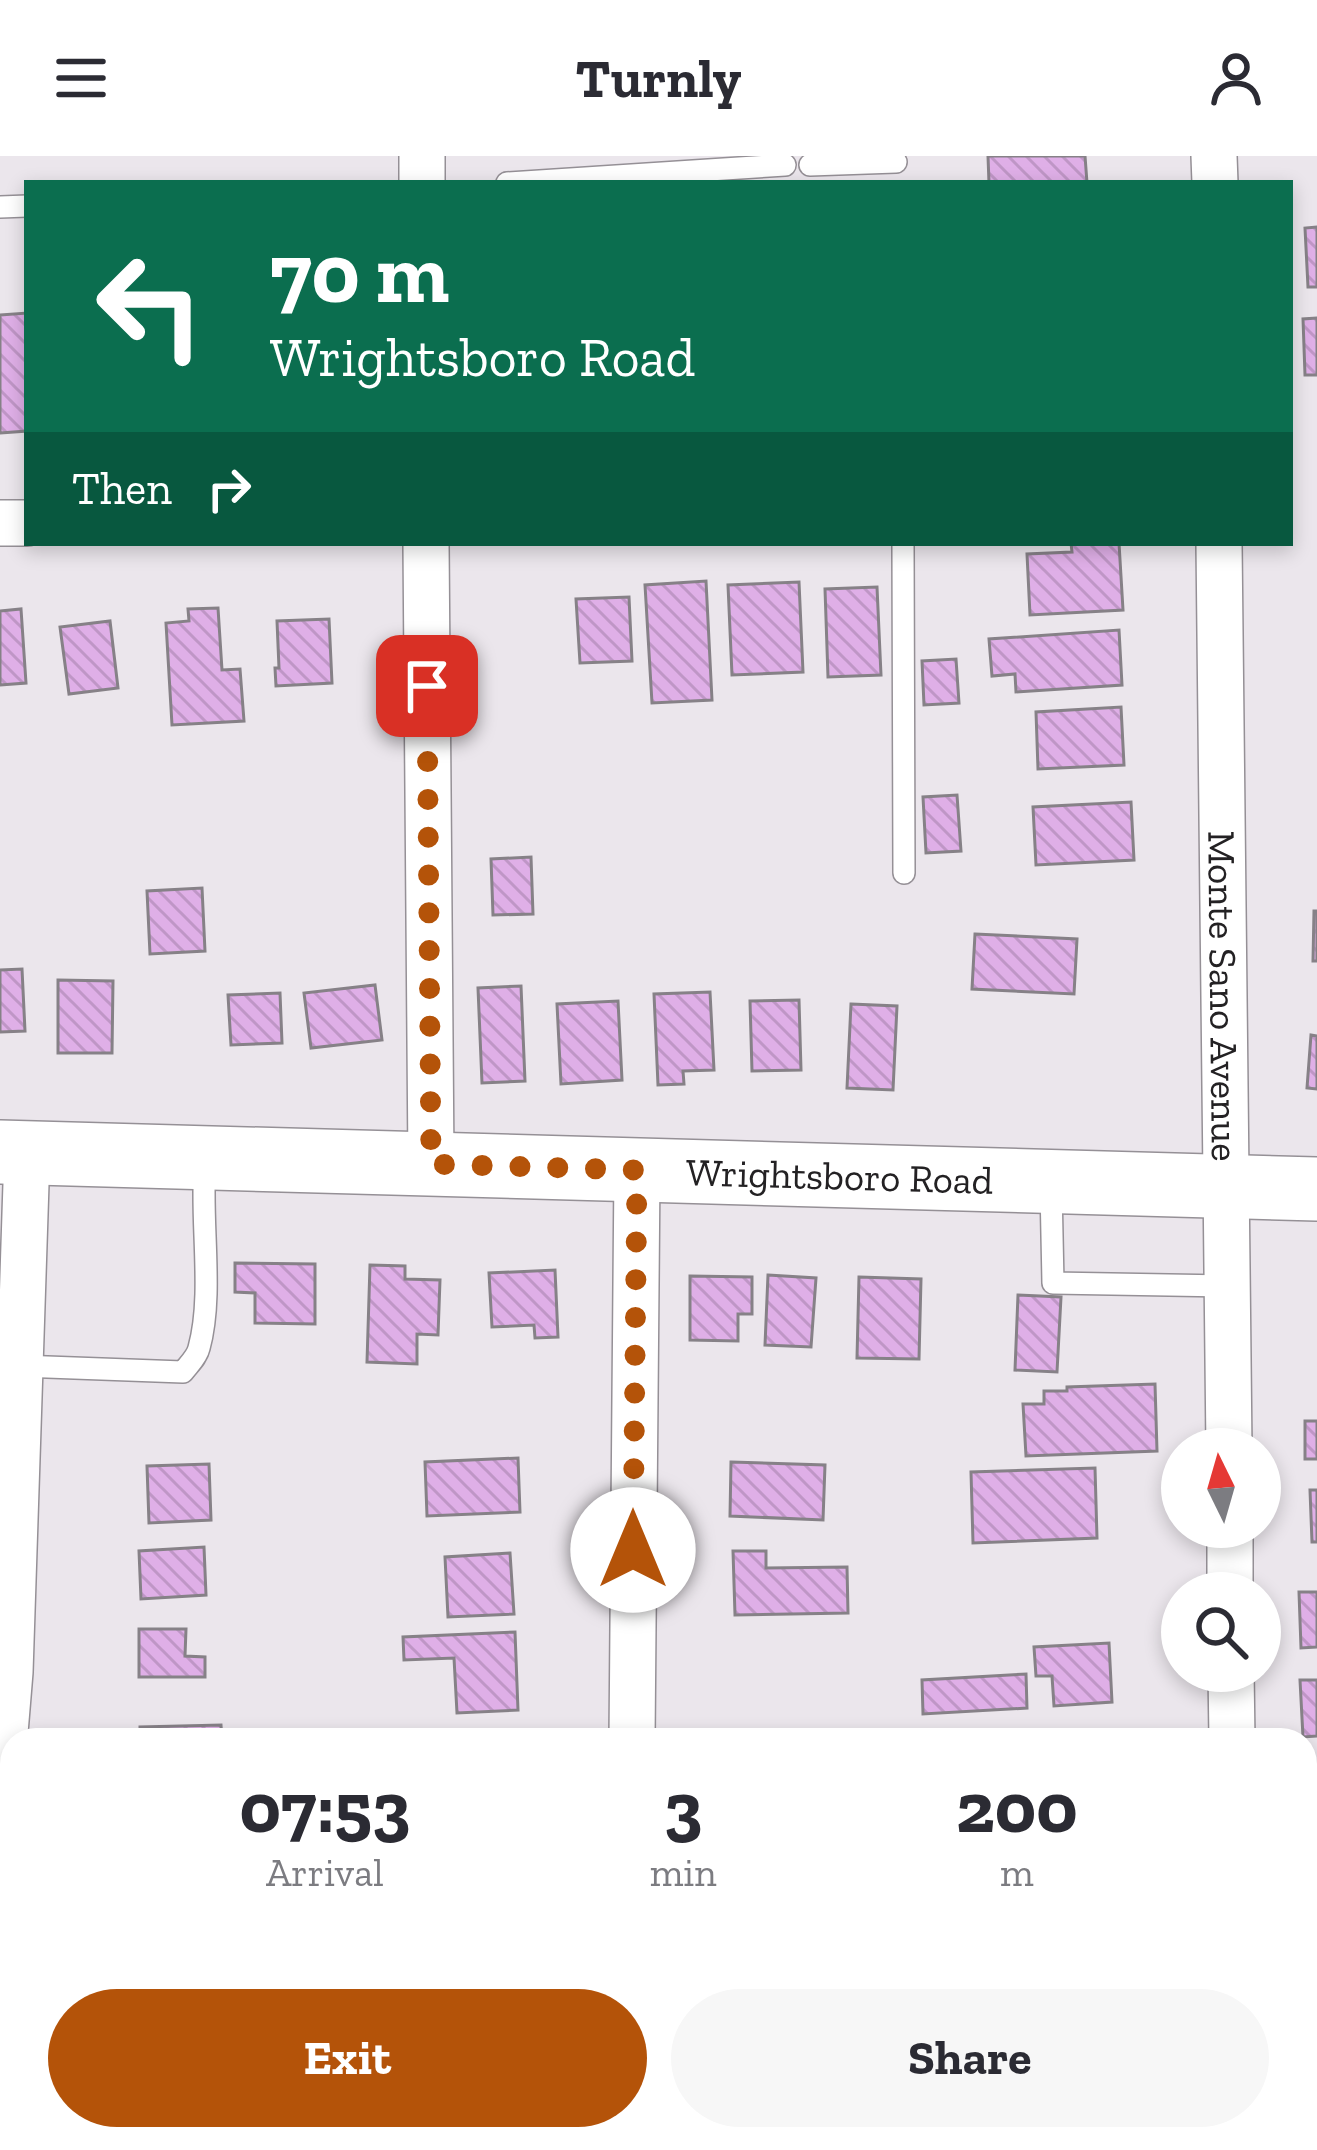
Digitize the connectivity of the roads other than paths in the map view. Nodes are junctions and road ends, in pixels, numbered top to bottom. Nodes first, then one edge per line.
1 (784, 165) dead end
2 (810, 165) dead end
3 (896, 167) edge
4 (553, 180) edge
5 (426, 546) edge
6 (903, 546) edge
7 (1219, 546) edge
8 (904, 873) dead end
9 (14, 1152) edge
10 (206, 1157) junction
11 (431, 1164) junction
12 (637, 1170) junction
13 (1051, 1181) junction
14 (1226, 1186) junction
15 (1317, 1189) edge
16 (12, 1255) edge
17 (1227, 1286) junction
18 (20, 1366) junction
19 (1228, 1428) edge
20 (9, 1452) edge
21 (1231, 1692) edge
22 (5, 1728) edge
23 (632, 1728) edge
24 (1232, 1728) edge

1 - 4 lane
2 - 3 lane
5 - 11 street
6 - 8 lane
7 - 14 street, Monte Sano Avenue
9 - 10 main road, Wrightsboro Road
9 - 16 street
10 - 11 main road, Wrightsboro Road
10 - 18 lane
11 - 12 main road, Wrightsboro Road
12 - 13 main road, Wrightsboro Road
12 - 23 street
13 - 14 main road, Wrightsboro Road
13 - 17 lane
14 - 15 main road, Wrightsboro Road
14 - 17 street, Monte Sano Avenue
16 - 18 street
17 - 19 street, Monte Sano Avenue
18 - 20 street
20 - 22 street
21 - 24 street

